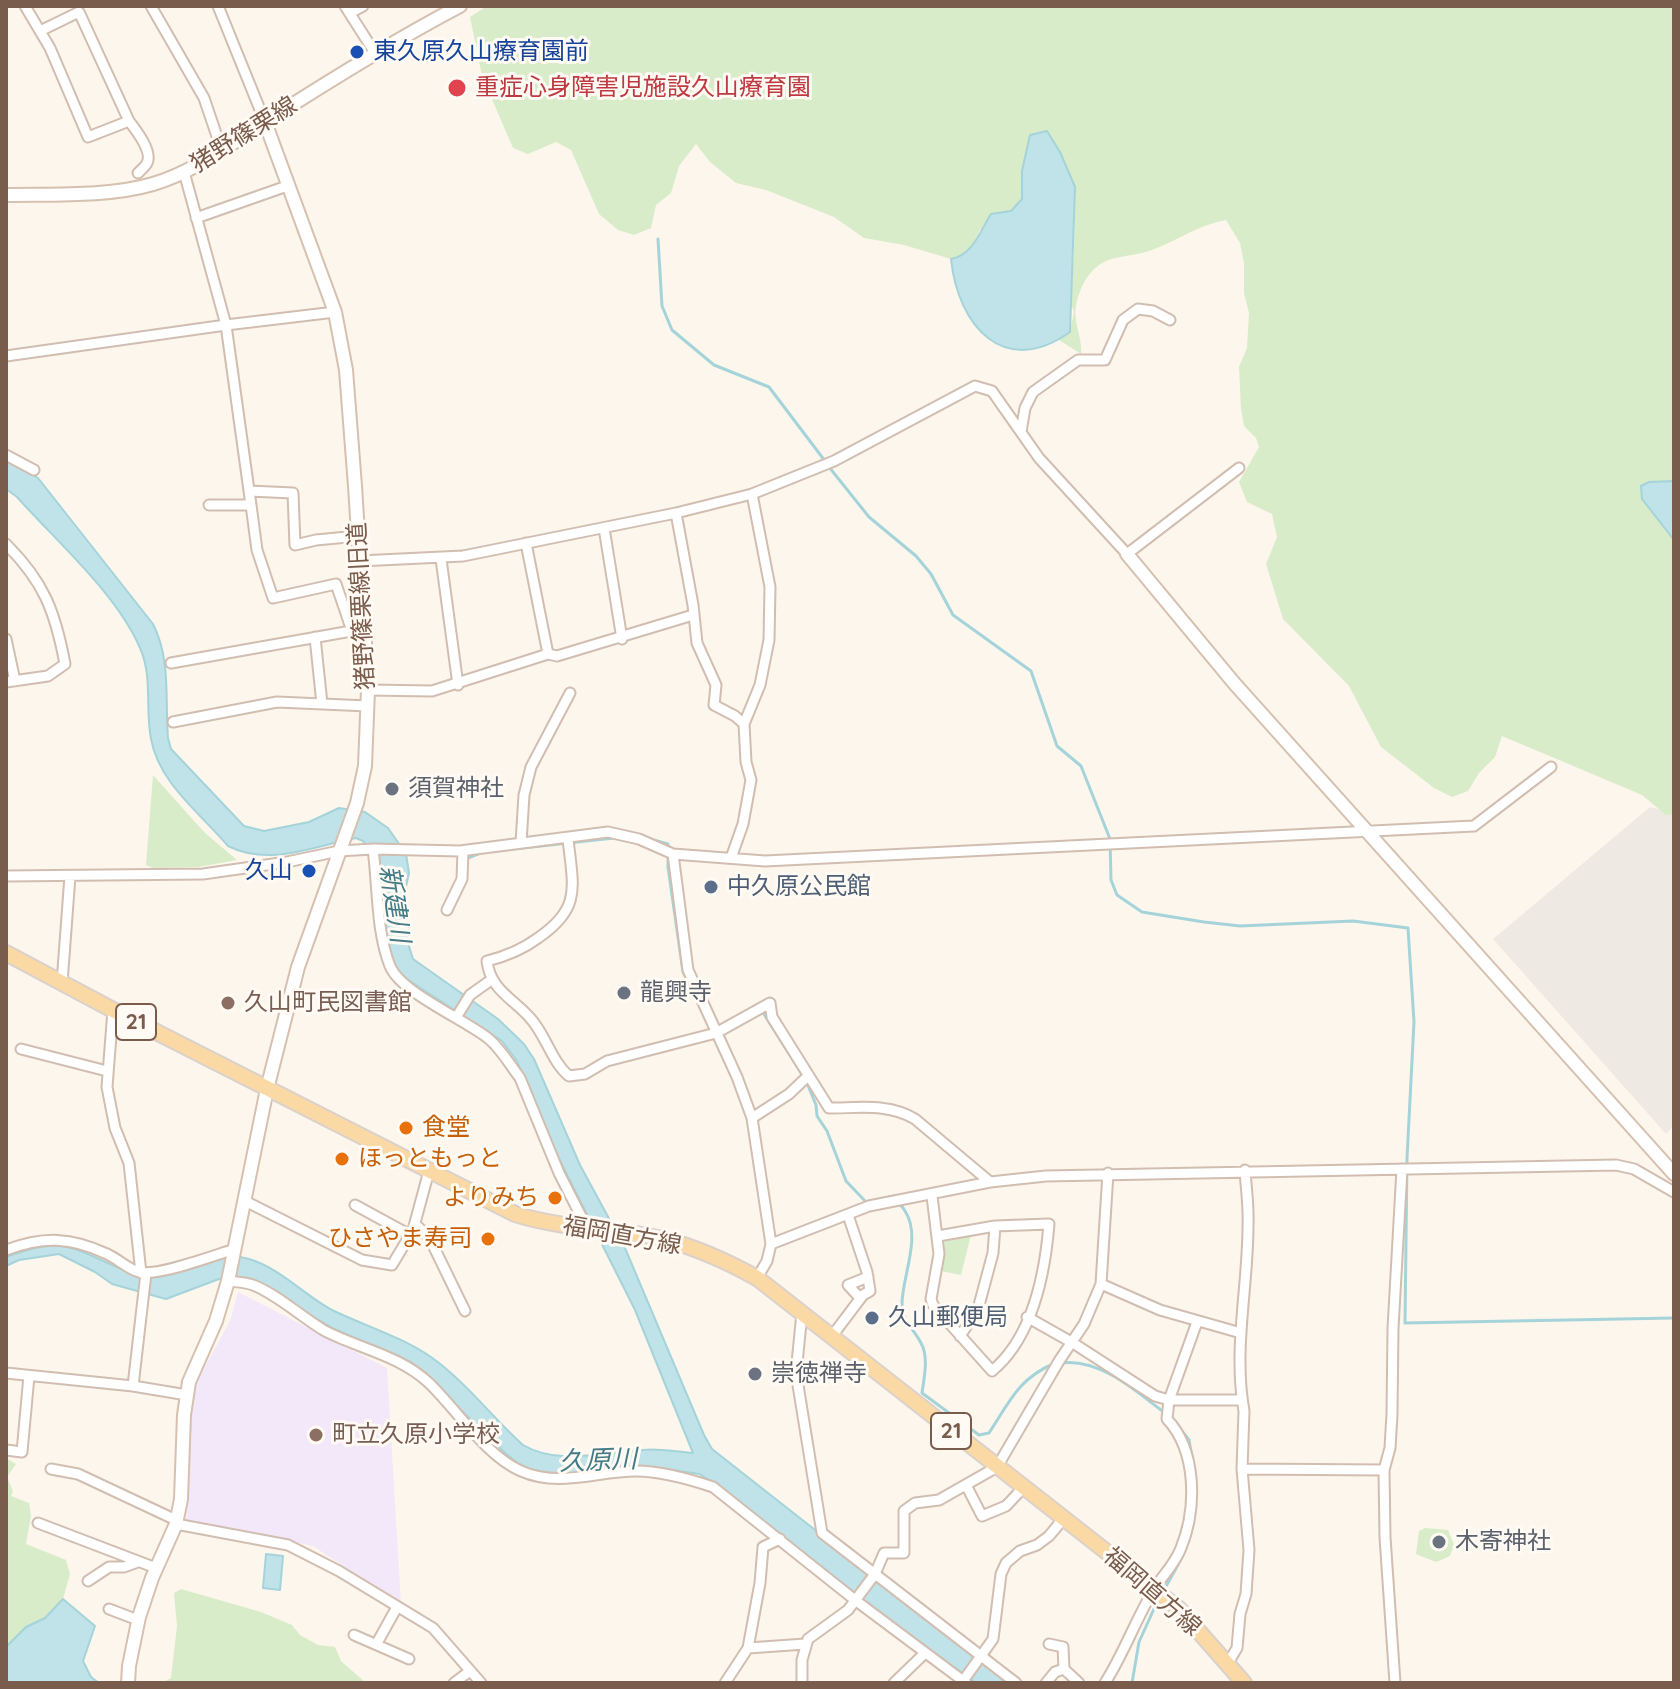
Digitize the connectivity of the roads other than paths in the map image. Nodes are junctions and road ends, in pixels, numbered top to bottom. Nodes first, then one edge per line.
1 (25, 6) edge
2 (151, 6) edge
3 (218, 6) edge
4 (363, 6) edge
5 (460, 6) edge
6 (347, 10) edge
7 (40, 31) junction
8 (375, 53) junction
9 (129, 121) junction
10 (265, 122) junction
11 (222, 151) junction
12 (184, 172) junction
13 (138, 173) dead end
14 (287, 186) junction
15 (6, 195) edge
16 (196, 218) junction
17 (335, 312) junction
18 (1170, 320) dead end
19 (226, 325) junction
20 (6, 356) edge
21 (1021, 432) junction
22 (6, 455) edge
23 (1239, 468) dead end
24 (34, 470) dead end
25 (249, 491) junction
26 (752, 494) junction
27 (209, 505) dead end
28 (251, 505) junction
29 (676, 513) junction
30 (604, 528) junction
31 (358, 536) junction
32 (526, 543) junction
33 (6, 544) edge
34 (1127, 554) junction
35 (441, 559) junction
36 (359, 561) junction
37 (693, 615) junction
38 (358, 630) junction
39 (315, 637) junction
40 (6, 639) edge
41 (622, 639) junction
42 (548, 654) junction
43 (171, 663) dead end
44 (10, 682) edge
45 (458, 685) junction
46 (368, 690) junction
47 (570, 693) dead end
48 (322, 704) junction
49 (368, 706) junction
50 (173, 722) dead end
51 (744, 724) junction
52 (1551, 767) dead end
53 (1369, 833) junction
54 (568, 839) junction
55 (521, 843) junction
56 (373, 849) junction
57 (339, 851) junction
58 (463, 851) junction
59 (673, 854) junction
60 (731, 858) junction
61 (6, 876) edge
62 (70, 876) junction
63 (447, 910) dead end
64 (6, 953) edge
65 (491, 980) junction
66 (62, 983) junction
67 (113, 1010) junction
68 (457, 1016) junction
69 (716, 1033) junction
70 (21, 1049) dead end
71 (107, 1071) junction
72 (808, 1076) junction
73 (267, 1089) junction
74 (752, 1118) junction
75 (1402, 1169) junction
76 (1245, 1170) junction
77 (429, 1171) junction
78 (1108, 1173) junction
79 (1674, 1174) edge
80 (990, 1182) junction
81 (1674, 1192) edge
82 (932, 1196) junction
83 (245, 1201) junction
84 (355, 1205) dead end
85 (848, 1215) junction
86 (415, 1224) junction
87 (995, 1226) junction
88 (588, 1230) junction
89 (410, 1235) junction
90 (938, 1236) junction
91 (771, 1244) junction
92 (6, 1250) edge
93 (234, 1252) junction
94 (144, 1273) junction
95 (868, 1277) junction
96 (757, 1278) junction
97 (228, 1280) junction
98 (1101, 1284) junction
99 (860, 1298) junction
100 (465, 1311) dead end
101 (802, 1313) junction
102 (1027, 1317) junction
103 (1197, 1322) junction
104 (1241, 1333) junction
105 (832, 1336) junction
106 (960, 1336) junction
107 (1073, 1343) junction
108 (6, 1373) edge
109 (29, 1376) junction
110 (133, 1386) junction
111 (187, 1395) junction
112 (1169, 1400) junction
113 (1242, 1400) junction
114 (6, 1450) edge
115 (997, 1467) junction
116 (51, 1469) dead end
117 (1242, 1469) junction
118 (1384, 1470) junction
119 (966, 1485) junction
120 (1024, 1487) junction
121 (1064, 1518) junction
122 (176, 1522) junction
123 (38, 1523) dead end
124 (780, 1539) junction
125 (138, 1562) junction
126 (156, 1568) junction
127 (875, 1574) junction
128 (88, 1581) dead end
129 (1154, 1589) junction
130 (855, 1600) junction
131 (397, 1607) junction
132 (109, 1609) dead end
133 (138, 1620) junction
134 (354, 1635) dead end
135 (377, 1643) junction
136 (805, 1644) junction
137 (1049, 1644) dead end
138 (748, 1648) junction
139 (925, 1653) junction
140 (982, 1657) junction
141 (409, 1659) dead end
142 (1228, 1663) junction
143 (1064, 1669) junction
144 (470, 1671) junction
145 (964, 1682) edge
146 (128, 1683) edge
147 (454, 1683) edge
148 (481, 1683) edge
149 (725, 1683) edge
150 (802, 1683) edge
151 (894, 1683) edge
152 (1016, 1683) edge
153 (1046, 1683) edge
154 (1079, 1683) edge
155 (1105, 1683) edge
156 (1244, 1683) edge
157 (1395, 1683) edge

1 - 7 street
2 - 11 street
3 - 10 street
4 - 6 street
5 - 8 street, 猪野篠栗線
6 - 8 street
7 - 9 street
7 - 9 street
8 - 10 street, 猪野篠栗線
9 - 13 street
10 - 11 street, 猪野篠栗線
10 - 14 street, 猪野篠栗線旧道
11 - 12 street, 猪野篠栗線
12 - 15 street, 猪野篠栗線
12 - 16 street
14 - 16 street
14 - 17 street, 猪野篠栗線旧道
16 - 19 street
17 - 19 street
17 - 31 street, 猪野篠栗線旧道
18 - 21 street
19 - 20 street
19 - 25 street
21 - 26 street
21 - 34 street
22 - 24 street
23 - 34 street
25 - 28 street
25 - 31 street
26 - 29 street
26 - 51 street
27 - 28 street
28 - 38 street
29 - 30 street
29 - 37 street
30 - 32 street
30 - 41 street
31 - 36 street, 猪野篠栗線旧道
32 - 35 street
32 - 42 street
33 - 44 street
34 - 53 street
35 - 36 street
35 - 45 street
36 - 38 street, 猪野篠栗線旧道
37 - 41 street
37 - 51 street
38 - 39 street
38 - 46 street, 猪野篠栗線旧道
39 - 43 street
39 - 48 street
40 - 44 street
41 - 42 street
42 - 45 street
45 - 46 street
46 - 49 street, 猪野篠栗線旧道
47 - 55 street
48 - 49 street
48 - 50 street
49 - 57 street, 猪野篠栗線旧道
51 - 60 street
52 - 53 street
53 - 60 street
53 - 79 street
54 - 55 street
54 - 59 street
54 - 65 street
55 - 58 street
56 - 57 street
56 - 58 street
56 - 68 street
57 - 62 street
57 - 73 street, 猪野篠栗線旧道
58 - 63 street
59 - 60 street
59 - 69 street
61 - 62 street
62 - 66 street
64 - 66 main road, 福岡直方線 / 21
65 - 68 street
65 - 69 street
66 - 67 main road, 福岡直方線 / 21
67 - 71 street
67 - 73 main road, 福岡直方線 / 21
68 - 88 street
69 - 72 street
69 - 74 street
70 - 71 street
71 - 94 street
72 - 74 street
72 - 80 street
73 - 77 main road, 福岡直方線 / 21
73 - 83 street, 猪野篠栗線旧道
74 - 91 street
75 - 76 street
75 - 81 street
75 - 118 street
76 - 78 street
76 - 104 street
77 - 86 street
77 - 88 main road, 福岡直方線 / 21
78 - 80 street
78 - 98 street
80 - 82 street
82 - 85 street
82 - 90 street
83 - 89 street
83 - 93 street, 猪野篠栗線旧道
84 - 89 street
85 - 91 street
85 - 95 street
86 - 89 street
86 - 100 street
87 - 90 street
87 - 102 street
87 - 106 street
88 - 96 main road, 福岡直方線 / 21
90 - 106 street
91 - 96 street
92 - 94 street
93 - 94 street
93 - 97 street, 猪野篠栗線旧道
94 - 110 street
95 - 99 street
95 - 99 street
96 - 101 main road, 福岡直方線 / 21
97 - 111 street, 猪野篠栗線旧道
97 - 124 street
98 - 103 street
98 - 107 street
99 - 105 street
101 - 105 main road, 福岡直方線 / 21
101 - 127 street
102 - 106 street
102 - 107 street
103 - 104 street
103 - 112 street
104 - 113 street
105 - 115 main road, 福岡直方線 / 21
107 - 112 street
107 - 115 street
108 - 109 street
109 - 110 street
109 - 114 street
110 - 111 street
111 - 122 street, 猪野篠栗線旧道
112 - 113 street
112 - 129 street
113 - 117 street
115 - 119 street
115 - 120 main road, 福岡直方線 / 21
116 - 122 street
117 - 118 street
117 - 142 street
118 - 157 street
119 - 120 street
119 - 127 street
120 - 121 main road, 福岡直方線 / 21
121 - 129 main road, 福岡直方線 / 21
121 - 140 street
122 - 126 street, 猪野篠栗線旧道
122 - 131 street
123 - 125 street
124 - 130 street
124 - 138 street
125 - 126 street
125 - 128 street
126 - 133 street, 猪野篠栗線旧道
127 - 130 street
127 - 140 street
129 - 142 main road, 福岡直方線 / 21
129 - 155 street
130 - 136 street
130 - 139 street
131 - 135 street
131 - 144 street
132 - 133 street
133 - 146 street, 猪野篠栗線旧道
134 - 135 street
135 - 141 street
136 - 138 street
136 - 150 street
137 - 143 street
138 - 149 street
139 - 145 street
139 - 151 street
140 - 145 street
140 - 152 street
142 - 156 main road, 福岡直方線 / 21
143 - 153 street
143 - 154 street
144 - 147 street
144 - 148 street

